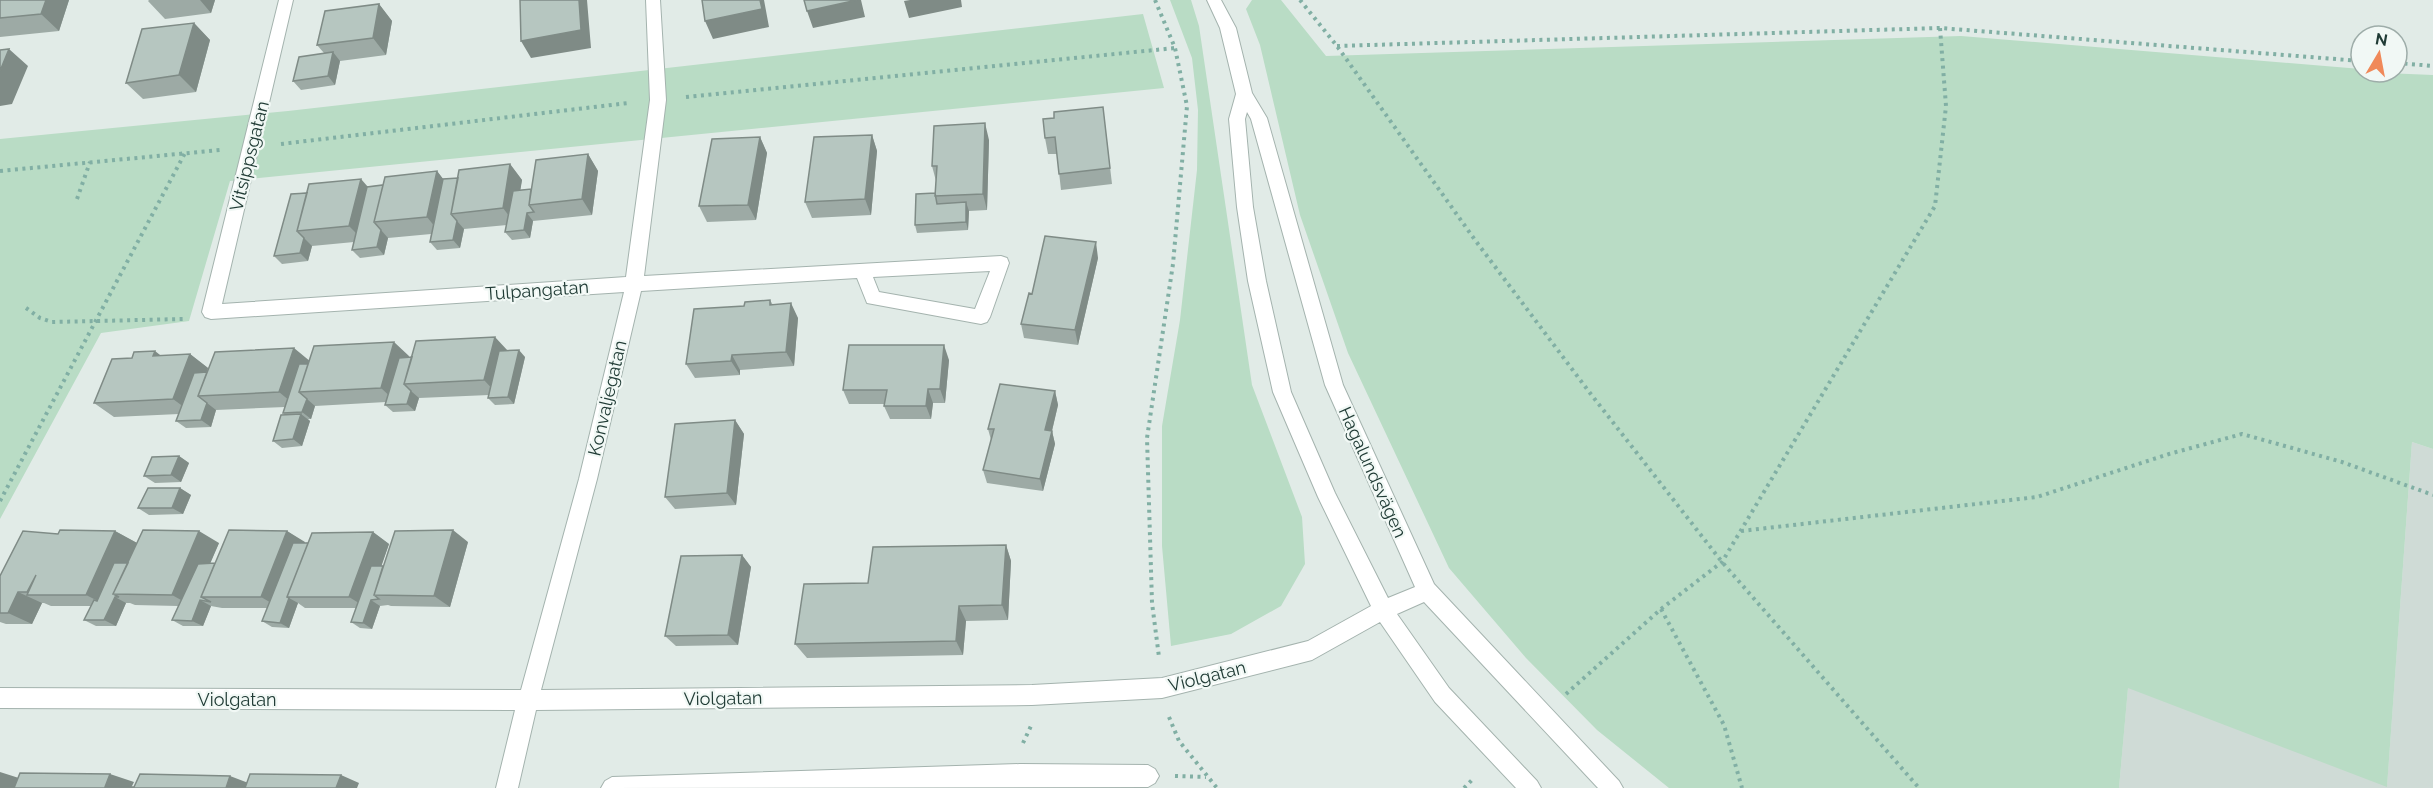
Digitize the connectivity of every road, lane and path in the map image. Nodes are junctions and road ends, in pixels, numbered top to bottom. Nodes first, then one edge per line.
1 (285, 0) edge
2 (653, 0) edge
3 (1155, 0) edge
4 (1214, 0) edge
5 (1300, 0) edge
6 (1940, 28) junction
7 (1337, 46) junction
8 (1175, 48) junction
9 (2349, 60) edge
10 (2409, 64) edge
11 (2433, 66) edge
12 (1244, 94) junction
13 (658, 100) junction
14 (252, 147) junction
15 (185, 152) junction
16 (90, 162) junction
17 (0, 171) edge
18 (77, 199) dead end
19 (862, 273) junction
20 (634, 284) junction
21 (26, 308) dead end
22 (211, 312) junction
23 (94, 322) junction
24 (2433, 495) edge
25 (0, 501) edge
26 (1740, 531) junction
27 (1722, 562) junction
28 (1427, 591) junction
29 (1660, 609) junction
30 (1383, 610) junction
31 (1162, 688) junction
32 (1032, 695) junction
33 (0, 698) edge
34 (1561, 698) dead end
35 (528, 700) junction
36 (1020, 775) junction
37 (1148, 776) dead end
38 (1472, 780) dead end
39 (507, 788) edge
40 (612, 788) edge
41 (1217, 788) edge
42 (1464, 788) edge
43 (1530, 788) edge
44 (1612, 788) edge
45 (1742, 788) edge
46 (1919, 788) edge

1 - 14 street, Vitsippsgatan
2 - 13 street, Konvaljegatan
3 - 8 path
4 - 12 street, Hagalundsvägen
5 - 7 path
6 - 7 path
6 - 9 path
6 - 26 path
7 - 27 path
8 - 13 path
8 - 31 path
10 - 11 path
12 - 28 street, Hagalundsvägen
12 - 30 street, Hagalundsvägen
13 - 14 path
13 - 20 street, Konvaljegatan
14 - 15 path
14 - 22 street, Vitsippsgatan
15 - 16 path
15 - 23 path
16 - 17 path
16 - 18 path
19 - 19 street, Tulpangatan
19 - 20 street, Tulpangatan
20 - 22 street, Tulpangatan
20 - 35 street, Konvaljegatan
21 - 23 path
22 - 23 path
23 - 25 path
24 - 26 path
26 - 27 path
27 - 29 path
27 - 46 path
28 - 30 street, Violgatan
28 - 44 street, Hagalundsvägen
29 - 34 path
29 - 45 path
30 - 31 street, Violgatan
30 - 43 street, Hagalundsvägen
31 - 32 street, Violgatan
31 - 41 path
32 - 35 street, Violgatan
32 - 36 path
33 - 35 street, Violgatan
35 - 39 street, Konvaljegatan
36 - 37 street
36 - 40 street
38 - 42 path

